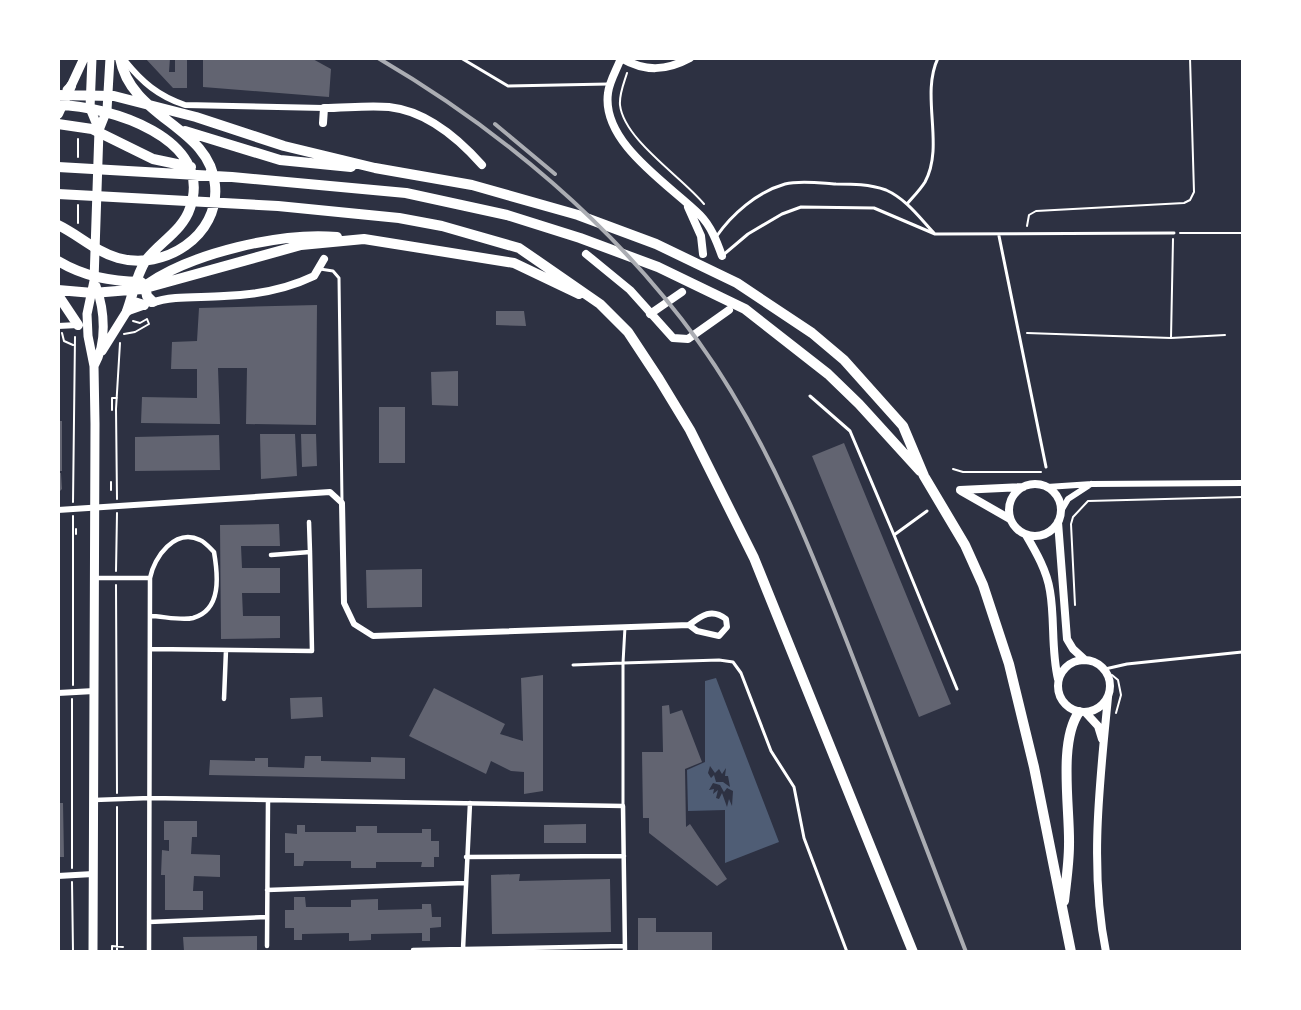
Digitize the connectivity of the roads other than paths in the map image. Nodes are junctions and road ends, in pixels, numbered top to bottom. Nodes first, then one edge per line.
1 (84, 58) edge
2 (92, 58) edge
3 (110, 58) edge
4 (121, 58) edge
5 (461, 58) edge
6 (690, 58) edge
7 (938, 58) edge
8 (611, 84) junction
9 (63, 92) edge
10 (58, 105) edge
11 (324, 108) junction
12 (58, 114) edge
13 (323, 123) dead end
14 (58, 124) edge
15 (176, 128) junction
16 (99, 130) junction
17 (482, 165) dead end
18 (58, 167) edge
19 (375, 168) junction
20 (232, 177) junction
21 (58, 194) edge
22 (686, 203) junction
23 (908, 204) junction
24 (58, 225) edge
25 (1173, 233) road end
26 (935, 234) junction
27 (999, 236) junction
28 (716, 238) junction
29 (364, 239) junction
30 (586, 254) dead end
31 (703, 254) dead end
32 (722, 256) joint
33 (324, 259) dead end
34 (58, 261) edge
35 (320, 269) junction
36 (94, 281) junction
37 (165, 283) junction
38 (145, 286) junction
39 (682, 292) dead end
40 (58, 293) edge
41 (148, 304) junction
42 (600, 304) junction
43 (128, 307) junction
44 (729, 310) dead end
45 (650, 314) junction
46 (78, 325) junction
47 (58, 326) edge
48 (88, 336) junction
49 (101, 353) junction
50 (94, 366) junction
51 (810, 396) dead end
52 (1046, 467) dead end
53 (924, 476) junction
54 (1242, 483) edge
55 (1092, 484) junction
56 (1024, 486) junction
57 (1047, 487) junction
58 (342, 503) junction
59 (95, 507) junction
60 (58, 510) edge
61 (927, 511) dead end
62 (1061, 511) junction
63 (1010, 519) junction
64 (309, 522) dead end
65 (1058, 522) junction
66 (894, 535) junction
67 (1026, 535) junction
68 (310, 552) junction
69 (271, 555) dead end
70 (95, 578) junction
71 (150, 578) junction
72 (150, 616) junction
73 (689, 625) junction
74 (625, 627) junction
75 (150, 649) junction
76 (226, 650) junction
77 (1242, 652) edge
78 (1086, 660) junction
79 (623, 663) junction
80 (573, 665) dead end
81 (1105, 669) junction
82 (1058, 680) junction
83 (957, 689) dead end
84 (94, 691) junction
85 (58, 693) edge
86 (1108, 697) junction
87 (224, 699) dead end
88 (1083, 713) junction
89 (1104, 743) junction
90 (150, 798) junction
91 (94, 800) junction
92 (268, 800) junction
93 (470, 803) junction
94 (623, 806) junction
95 (624, 856) junction
96 (466, 857) junction
97 (93, 874) junction
98 (58, 876) edge
99 (465, 884) junction
100 (267, 890) junction
101 (1063, 913) junction
102 (267, 917) junction
103 (149, 922) junction
104 (267, 946) dead end
105 (463, 949) junction
106 (625, 949) edge
107 (413, 950) dead end
108 (93, 951) edge
109 (149, 951) edge
110 (847, 951) edge
111 (913, 951) edge
112 (1071, 951) edge
113 (1106, 951) edge

1 - 9 main road
2 - 16 main road
3 - 16 main road
4 - 11 street
4 - 15 highway
5 - 8 lane
6 - 8 street
7 - 23 lane
8 - 22 street
9 - 12 highway
9 - 19 highway
10 - 43 highway
11 - 13 street
11 - 17 street
14 - 20 highway
15 - 19 highway
15 - 24 highway
16 - 36 main road
18 - 20 highway
19 - 53 highway
20 - 53 highway
21 - 42 highway
22 - 28 street
22 - 31 street
23 - 26 lane
23 - 28 lane
25 - 27 lane
26 - 27 lane
26 - 32 lane
27 - 52 lane
28 - 32 street
29 - 37 highway
29 - 38 highway
29 - 42 highway
30 - 45 street
33 - 35 street
34 - 37 highway
35 - 41 street
35 - 58 lane
36 - 48 main road
36 - 49 main road
37 - 40 highway
38 - 41 highway
38 - 43 highway
39 - 45 street
40 - 46 highway
41 - 43 highway
42 - 111 highway
43 - 49 main road
44 - 45 street
46 - 47 street
46 - 48 main road
48 - 50 main road
49 - 50 main road
50 - 59 main road
51 - 66 lane
53 - 101 highway
54 - 55 street
55 - 57 street
55 - 62 street
56 - 57 street
56 - 63 street
56 - 63 street
57 - 62 street
58 - 59 street
58 - 74 street
59 - 60 street
59 - 70 main road
61 - 66 lane
62 - 65 street
63 - 67 street
64 - 68 street
65 - 67 street
65 - 78 street
66 - 83 lane
67 - 82 street
68 - 69 street
68 - 76 street
70 - 71 street
70 - 84 main road
71 - 72 street
71 - 72 street
72 - 75 street
73 - 73 street
73 - 74 street
74 - 79 lane
75 - 76 street
75 - 90 street
76 - 87 street
77 - 81 lane
78 - 81 street
78 - 82 street
79 - 80 lane
79 - 94 lane
79 - 110 lane
81 - 86 street
82 - 88 street
84 - 85 street
84 - 91 main road
86 - 88 street
86 - 89 street
88 - 89 street
88 - 101 highway
89 - 113 street
90 - 91 street
90 - 92 street
90 - 103 street
91 - 97 main road
92 - 93 street
92 - 100 street
93 - 94 street
93 - 96 street
94 - 95 street
95 - 96 street
95 - 106 street
96 - 99 street
97 - 98 street
97 - 108 main road
99 - 100 street
99 - 105 street
100 - 102 street
101 - 112 highway
102 - 103 street
102 - 104 street
103 - 109 street
105 - 106 street
105 - 107 street

